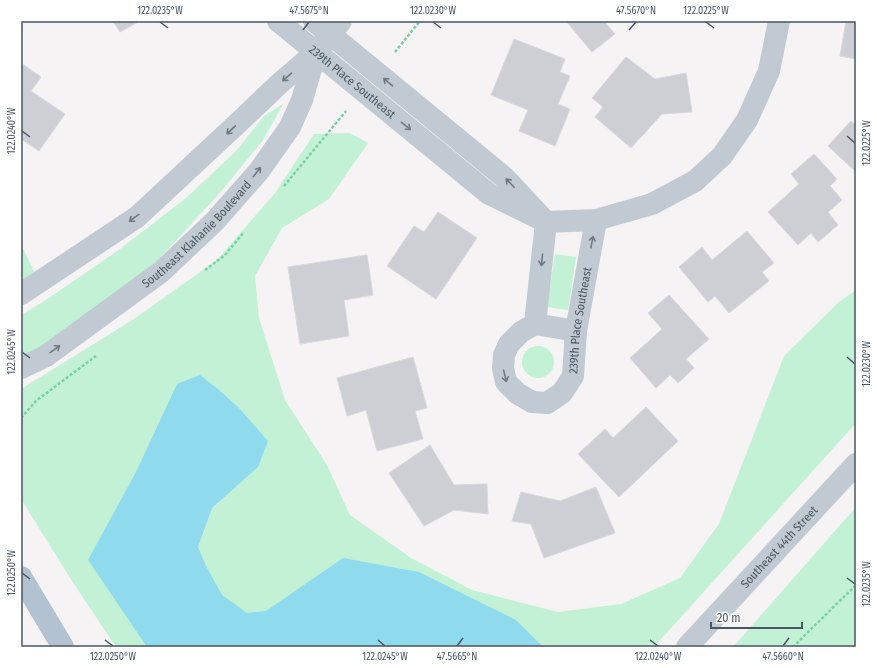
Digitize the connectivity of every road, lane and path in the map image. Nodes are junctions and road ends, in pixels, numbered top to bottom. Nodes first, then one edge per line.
1 (278, 21) edge
2 (779, 21) edge
3 (329, 25) edge
4 (316, 52) junction
5 (596, 220) junction
6 (546, 222) junction
7 (21, 294) edge
8 (535, 324) junction
9 (576, 331) junction
10 (21, 368) edge
11 (856, 464) edge
12 (21, 578) edge
13 (856, 585) edge
14 (63, 647) edge
15 (686, 647) edge
16 (793, 647) edge

1 - 4 street, 239th Place Southeast
2 - 5 street, 239th Place Southeast
3 - 4 street, Southeast Klahanie Boulevard
6 -> 3 street, 239th Place Southeast
4 -> 6 street, 239th Place Southeast
4 -> 7 street, Southeast Klahanie Boulevard
10 -> 4 street, Southeast Klahanie Boulevard
5 - 6 street, 239th Place Southeast
9 -> 5 street, 239th Place Southeast
6 -> 8 street
8 - 9 street
8 -> 9 street, 239th Place Southeast
11 - 15 street, Southeast 44th Street
12 - 14 main road
13 - 16 path

